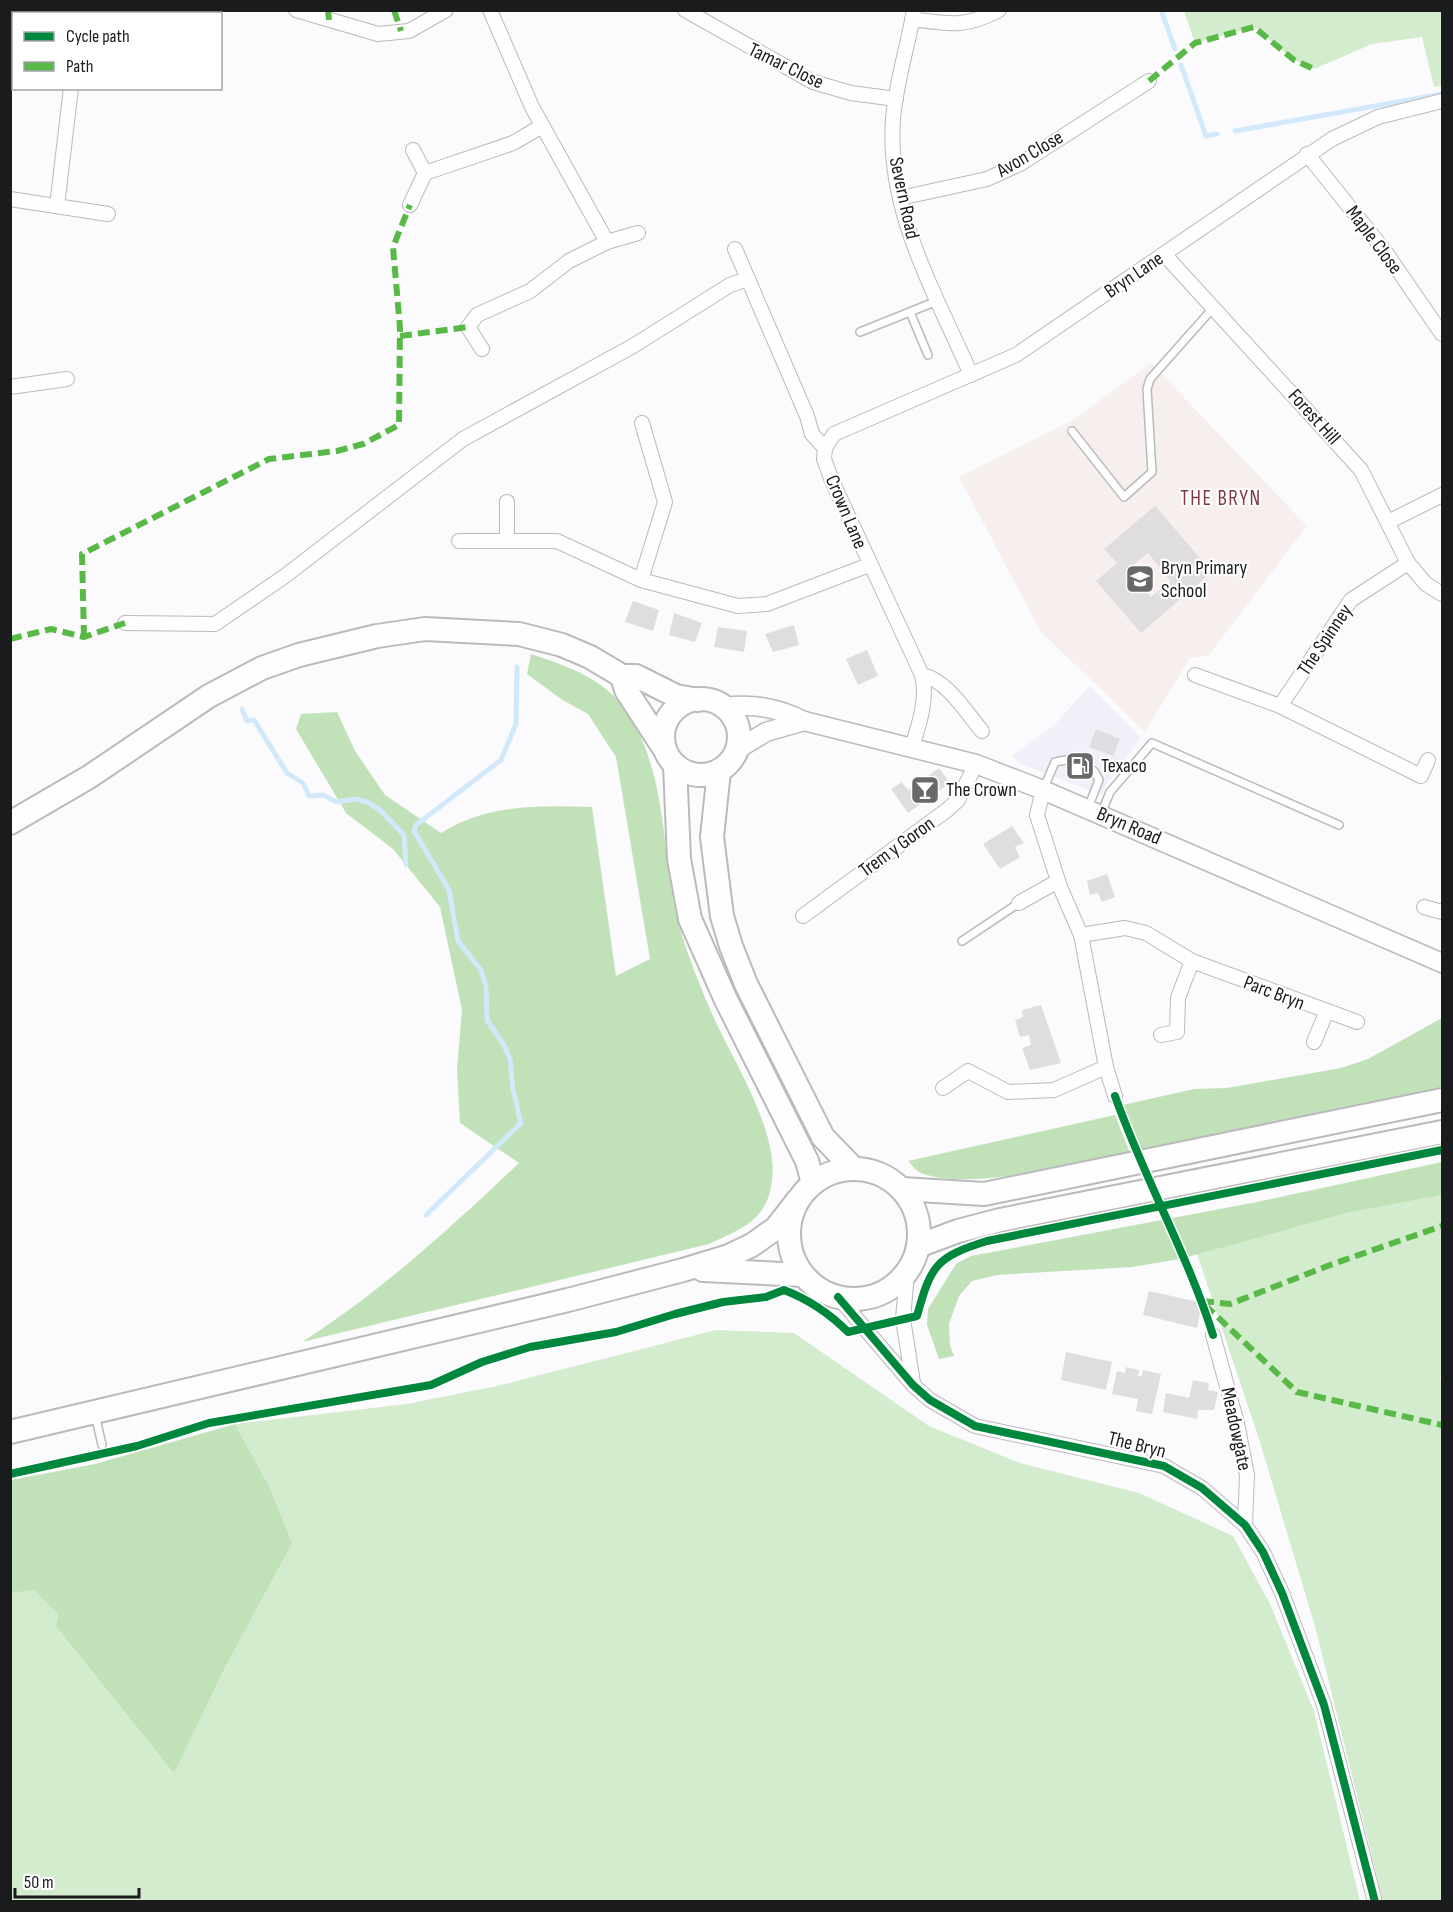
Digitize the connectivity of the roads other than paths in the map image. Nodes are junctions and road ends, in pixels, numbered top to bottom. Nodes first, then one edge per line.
1 (296, 10) edge
2 (446, 10) edge
3 (490, 10) edge
4 (685, 10) edge
5 (999, 10) edge
6 (913, 15) edge
7 (1149, 81) dead end
8 (72, 90) edge
9 (896, 99) junction
10 (1443, 101) edge
11 (542, 126) junction
12 (413, 150) dead end
13 (1307, 154) junction
14 (425, 172) junction
15 (10, 198) edge
16 (900, 198) junction
17 (410, 205) dead end
18 (57, 206) junction
19 (108, 213) dead end
20 (638, 233) dead end
21 (607, 242) junction
22 (735, 249) dead end
23 (1164, 254) junction
24 (748, 279) junction
25 (937, 301) junction
26 (1214, 307) junction
27 (910, 312) junction
28 (1441, 328) edge
29 (860, 332) dead end
30 (482, 349) dead end
31 (928, 355) dead end
32 (971, 375) junction
33 (67, 379) dead end
34 (10, 387) edge
35 (642, 423) dead end
36 (1072, 431) dead end
37 (825, 448) junction
38 (1443, 495) edge
39 (507, 502) dead end
40 (1388, 522) junction
41 (459, 541) dead end
42 (507, 541) junction
43 (1408, 564) junction
44 (869, 565) junction
45 (641, 580) junction
46 (1443, 594) edge
47 (125, 623) dead end
48 (922, 675) junction
49 (1195, 675) dead end
50 (622, 676) junction
51 (698, 700) junction
52 (1280, 706) junction
53 (725, 707) junction
54 (804, 721) junction
55 (982, 731) dead end
56 (912, 747) junction
57 (738, 749) junction
58 (671, 760) junction
59 (1066, 760) dead end
60 (1428, 760) dead end
61 (976, 764) junction
62 (719, 771) junction
63 (1094, 771) dead end
64 (1043, 790) junction
65 (1094, 811) junction
66 (10, 823) edge
67 (1340, 825) dead end
68 (1058, 881) junction
69 (1019, 903) joint
70 (1424, 907) dead end
71 (1443, 912) edge
72 (803, 916) dead end
73 (1082, 935) junction
74 (962, 941) dead end
75 (1192, 961) junction
76 (1443, 963) edge
77 (1326, 1013) junction
78 (1357, 1022) dead end
79 (1161, 1035) dead end
80 (1314, 1042) dead end
81 (1106, 1067) junction
82 (943, 1088) dead end
83 (1115, 1096) dead end
84 (1443, 1100) edge
85 (1443, 1132) edge
86 (853, 1168) junction
87 (813, 1183) junction
88 (902, 1189) junction
89 (797, 1201) junction
90 (918, 1246) junction
91 (683, 1269) junction
92 (907, 1273) junction
93 (803, 1275) junction
94 (838, 1297) junction
95 (1213, 1335) dead end
96 (913, 1385) junction
97 (94, 1411) junction
98 (10, 1432) edge
99 (102, 1445) dead end
100 (1245, 1525) junction
101 (1375, 1902) edge

1 - 2 street
3 - 11 street
4 - 9 street, Tamar Close
5 - 6 street
6 - 9 street, Severn Road
7 - 16 street, Avon Close
8 - 18 street
9 - 16 street, Severn Road
10 - 13 street, Bryn Lane
11 - 14 street
11 - 21 street
12 - 14 street
13 - 23 street, Bryn Lane
13 - 28 street, Maple Close
14 - 17 street
15 - 18 street
16 - 25 street, Severn Road
18 - 19 street
20 - 21 street
21 - 30 street
22 - 24 street, Crown Lane
23 - 26 street, Forest Hill
23 - 32 street, Bryn Lane
24 - 37 street, Crown Lane
24 - 47 street
25 - 27 lane
25 - 32 street, Severn Road
26 - 36 lane
26 - 40 street, Forest Hill
27 - 29 lane
27 - 31 lane
32 - 37 street, Bryn Lane
33 - 34 street
35 - 45 street
37 - 44 street, Crown Lane
38 - 40 street
39 - 42 street
40 - 43 street, Forest Hill
41 - 42 street
42 - 45 street
43 - 46 street, Forest Hill
43 - 52 street, The Spinney
44 - 45 street
44 - 48 street, Crown Lane
48 - 55 street
48 - 56 street, Crown Lane
49 - 52 street
50 - 51 main road
50 - 58 main road
50 - 66 main road
51 - 53 main road
51 - 58 main road
52 - 60 street
53 - 54 street, Bryn Road
53 - 57 main road
54 - 56 street, Bryn Road
54 - 57 street, Bryn Road
56 - 61 street, Bryn Road
57 - 62 main road
58 - 62 main road
58 - 87 main road
59 - 64 lane
61 - 64 street, Bryn Road
61 - 72 street, Trem y Goron
62 - 86 main road
63 - 65 lane
64 - 65 street, Bryn Road
64 - 68 street
65 - 67 lane
65 - 76 street, Bryn Road
68 - 69 street
68 - 73 street
69 - 74 lane
70 - 71 street
73 - 75 street, Parc Bryn
73 - 81 street
75 - 77 street, Parc Bryn
75 - 79 street
77 - 78 street, Parc Bryn
77 - 80 street
81 - 82 street
81 - 83 street
84 - 88 main road
85 - 90 main road
86 - 87 main road
86 - 88 main road
87 - 89 main road
88 - 90 main road
89 - 91 main road
89 - 93 main road
90 - 92 main road
91 - 93 main road
91 - 97 main road
92 - 94 main road
92 - 96 street
93 - 94 main road
94 - 96 street, The Bryn
95 - 100 street, Meadowgate
96 - 100 street, The Bryn
97 - 98 main road
97 - 99 lane
100 - 101 street, The Bryn

